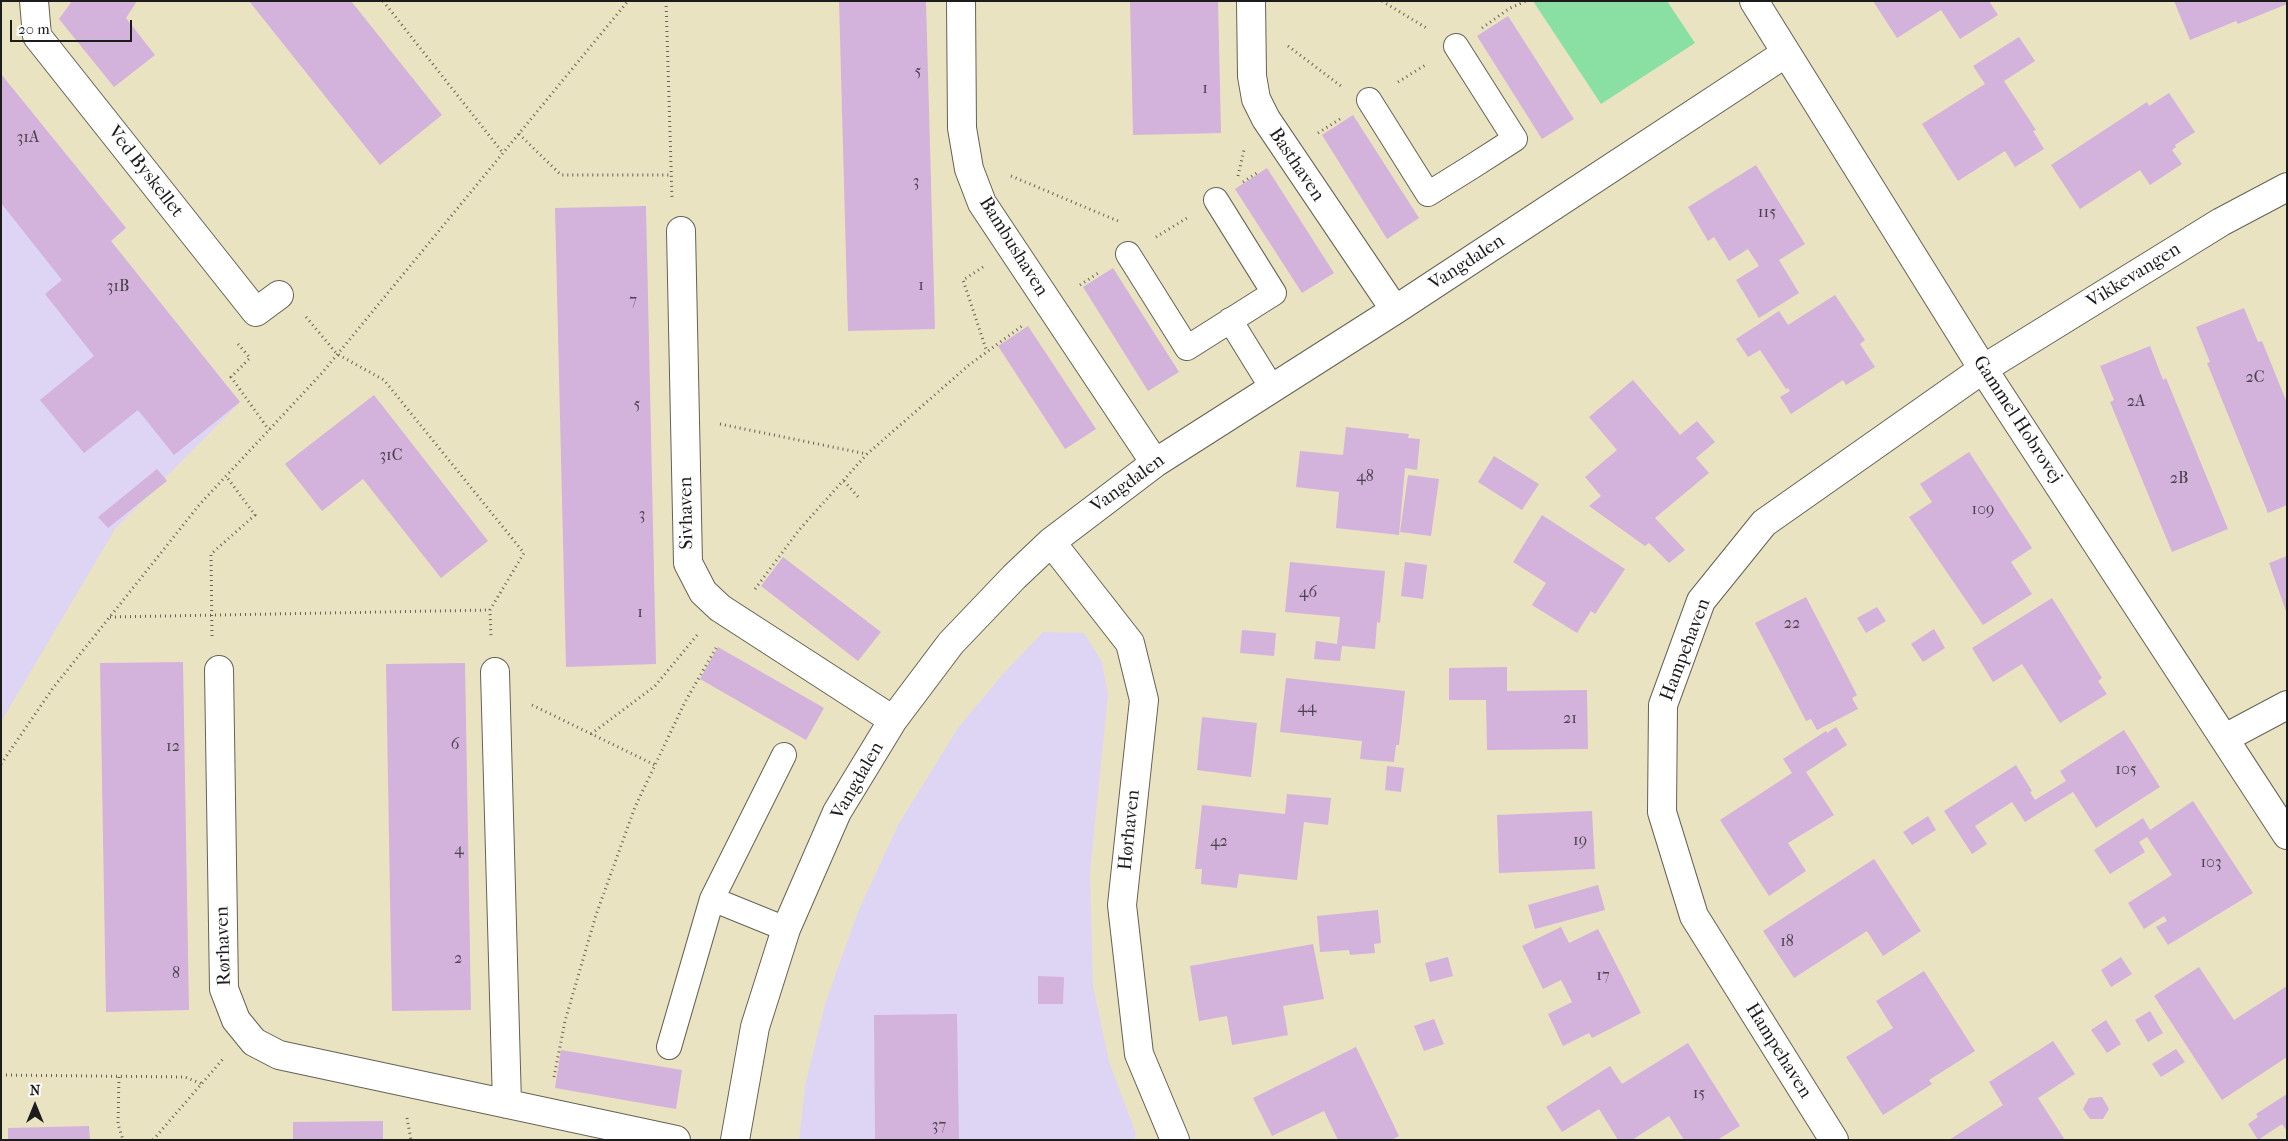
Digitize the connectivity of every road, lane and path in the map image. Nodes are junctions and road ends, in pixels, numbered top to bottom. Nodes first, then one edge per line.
1 (34, 1) edge
2 (383, 1) edge
3 (628, 1) edge
4 (666, 1) edge
5 (960, 1) edge
6 (1382, 1) edge
7 (1526, 1) edge
8 (1754, 1) edge
9 (1251, 10) edge
10 (1456, 46) junction
11 (1786, 53) junction
12 (1367, 101) junction
13 (519, 134) junction
14 (1288, 152) junction
15 (503, 153) junction
16 (967, 158) junction
17 (672, 175) junction
18 (2287, 186) edge
19 (1216, 200) junction
20 (1119, 222) dead end
21 (681, 230) joint
22 (1146, 234) dead end
23 (1155, 237) junction
24 (1012, 248) junction
25 (1128, 254) junction
26 (279, 295) joint
27 (1050, 306) junction
28 (1395, 310) junction
29 (1230, 320) junction
30 (237, 342) dead end
31 (987, 352) junction
32 (337, 354) junction
33 (1983, 369) junction
34 (1272, 388) junction
35 (685, 417) junction
36 (269, 430) junction
37 (867, 454) junction
38 (1155, 463) junction
39 (226, 476) junction
40 (844, 481) junction
41 (860, 499) dead end
42 (1051, 542) junction
43 (490, 610) junction
44 (726, 613) junction
45 (212, 615) junction
46 (109, 617) junction
47 (219, 670) joint
48 (495, 672) joint
49 (496, 704) junction
50 (2287, 705) edge
51 (893, 720) junction
52 (591, 734) junction
53 (2225, 738) junction
54 (784, 755) dead end
55 (1, 764) edge
56 (655, 765) junction
57 (2287, 836) edge
58 (712, 899) junction
59 (786, 929) junction
60 (246, 1032) junction
61 (669, 1046) dead end
62 (1, 1075) edge
63 (118, 1076) junction
64 (202, 1084) junction
65 (507, 1104) junction
66 (547, 1113) junction
67 (123, 1140) edge
68 (153, 1140) edge
69 (676, 1140) edge
70 (735, 1140) edge
71 (1175, 1140) edge
72 (1834, 1140) edge

1 - 26 street, Ved Byskellet
2 - 15 path
3 - 13 path
4 - 17 path
5 - 16 street, Bambushaven
6 - 10 path
7 - 10 path
8 - 11 street, Gammel Hobrovej
9 - 12 path
9 - 14 street, Basthaven
10 - 12 path
10 - 12 lane
11 - 28 street, Vangdalen
11 - 33 street, Gammel Hobrovej
12 - 14 path
13 - 15 path
13 - 17 path
14 - 19 path
14 - 28 street, Basthaven
15 - 32 path
16 - 20 path
16 - 24 street, Bambushaven
17 - 21 path
18 - 33 street, Vikkevangen
19 - 23 path
19 - 29 lane
21 - 35 street, Sivhaven
22 - 23 path
23 - 25 path
24 - 27 street, Bambushaven
24 - 31 path
25 - 27 path
25 - 29 lane
26 - 32 path
27 - 31 path
27 - 38 street, Bambushaven
28 - 34 street, Vangdalen
29 - 34 lane
30 - 36 path
31 - 37 path
32 - 36 path
32 - 43 path
33 - 53 street, Gammel Hobrovej
33 - 72 street, Hampehaven
34 - 38 street, Vangdalen
35 - 37 path
35 - 44 street, Sivhaven
36 - 39 path
37 - 40 path
38 - 42 street, Vangdalen
39 - 45 path
39 - 46 path
40 - 41 path
40 - 44 path
42 - 51 street, Vangdalen
42 - 71 street, Hørhaven
43 - 45 path
43 - 48 path
44 - 51 street, Sivhaven
44 - 52 path
44 - 56 path
45 - 46 path
45 - 47 path
46 - 55 path
47 - 60 street, Rørhaven
48 - 49 street
49 - 52 path
49 - 65 street
50 - 53 street
51 - 59 street, Vangdalen
52 - 56 path
53 - 57 street, Gammel Hobrovej
54 - 58 lane
56 - 66 path
58 - 59 lane
58 - 61 lane
59 - 70 street, Vangdalen
60 - 64 path
60 - 65 street, Rørhaven
62 - 63 path
63 - 64 path
63 - 67 path
64 - 68 path
65 - 66 street, Rørhaven
66 - 69 street, Rørhaven

